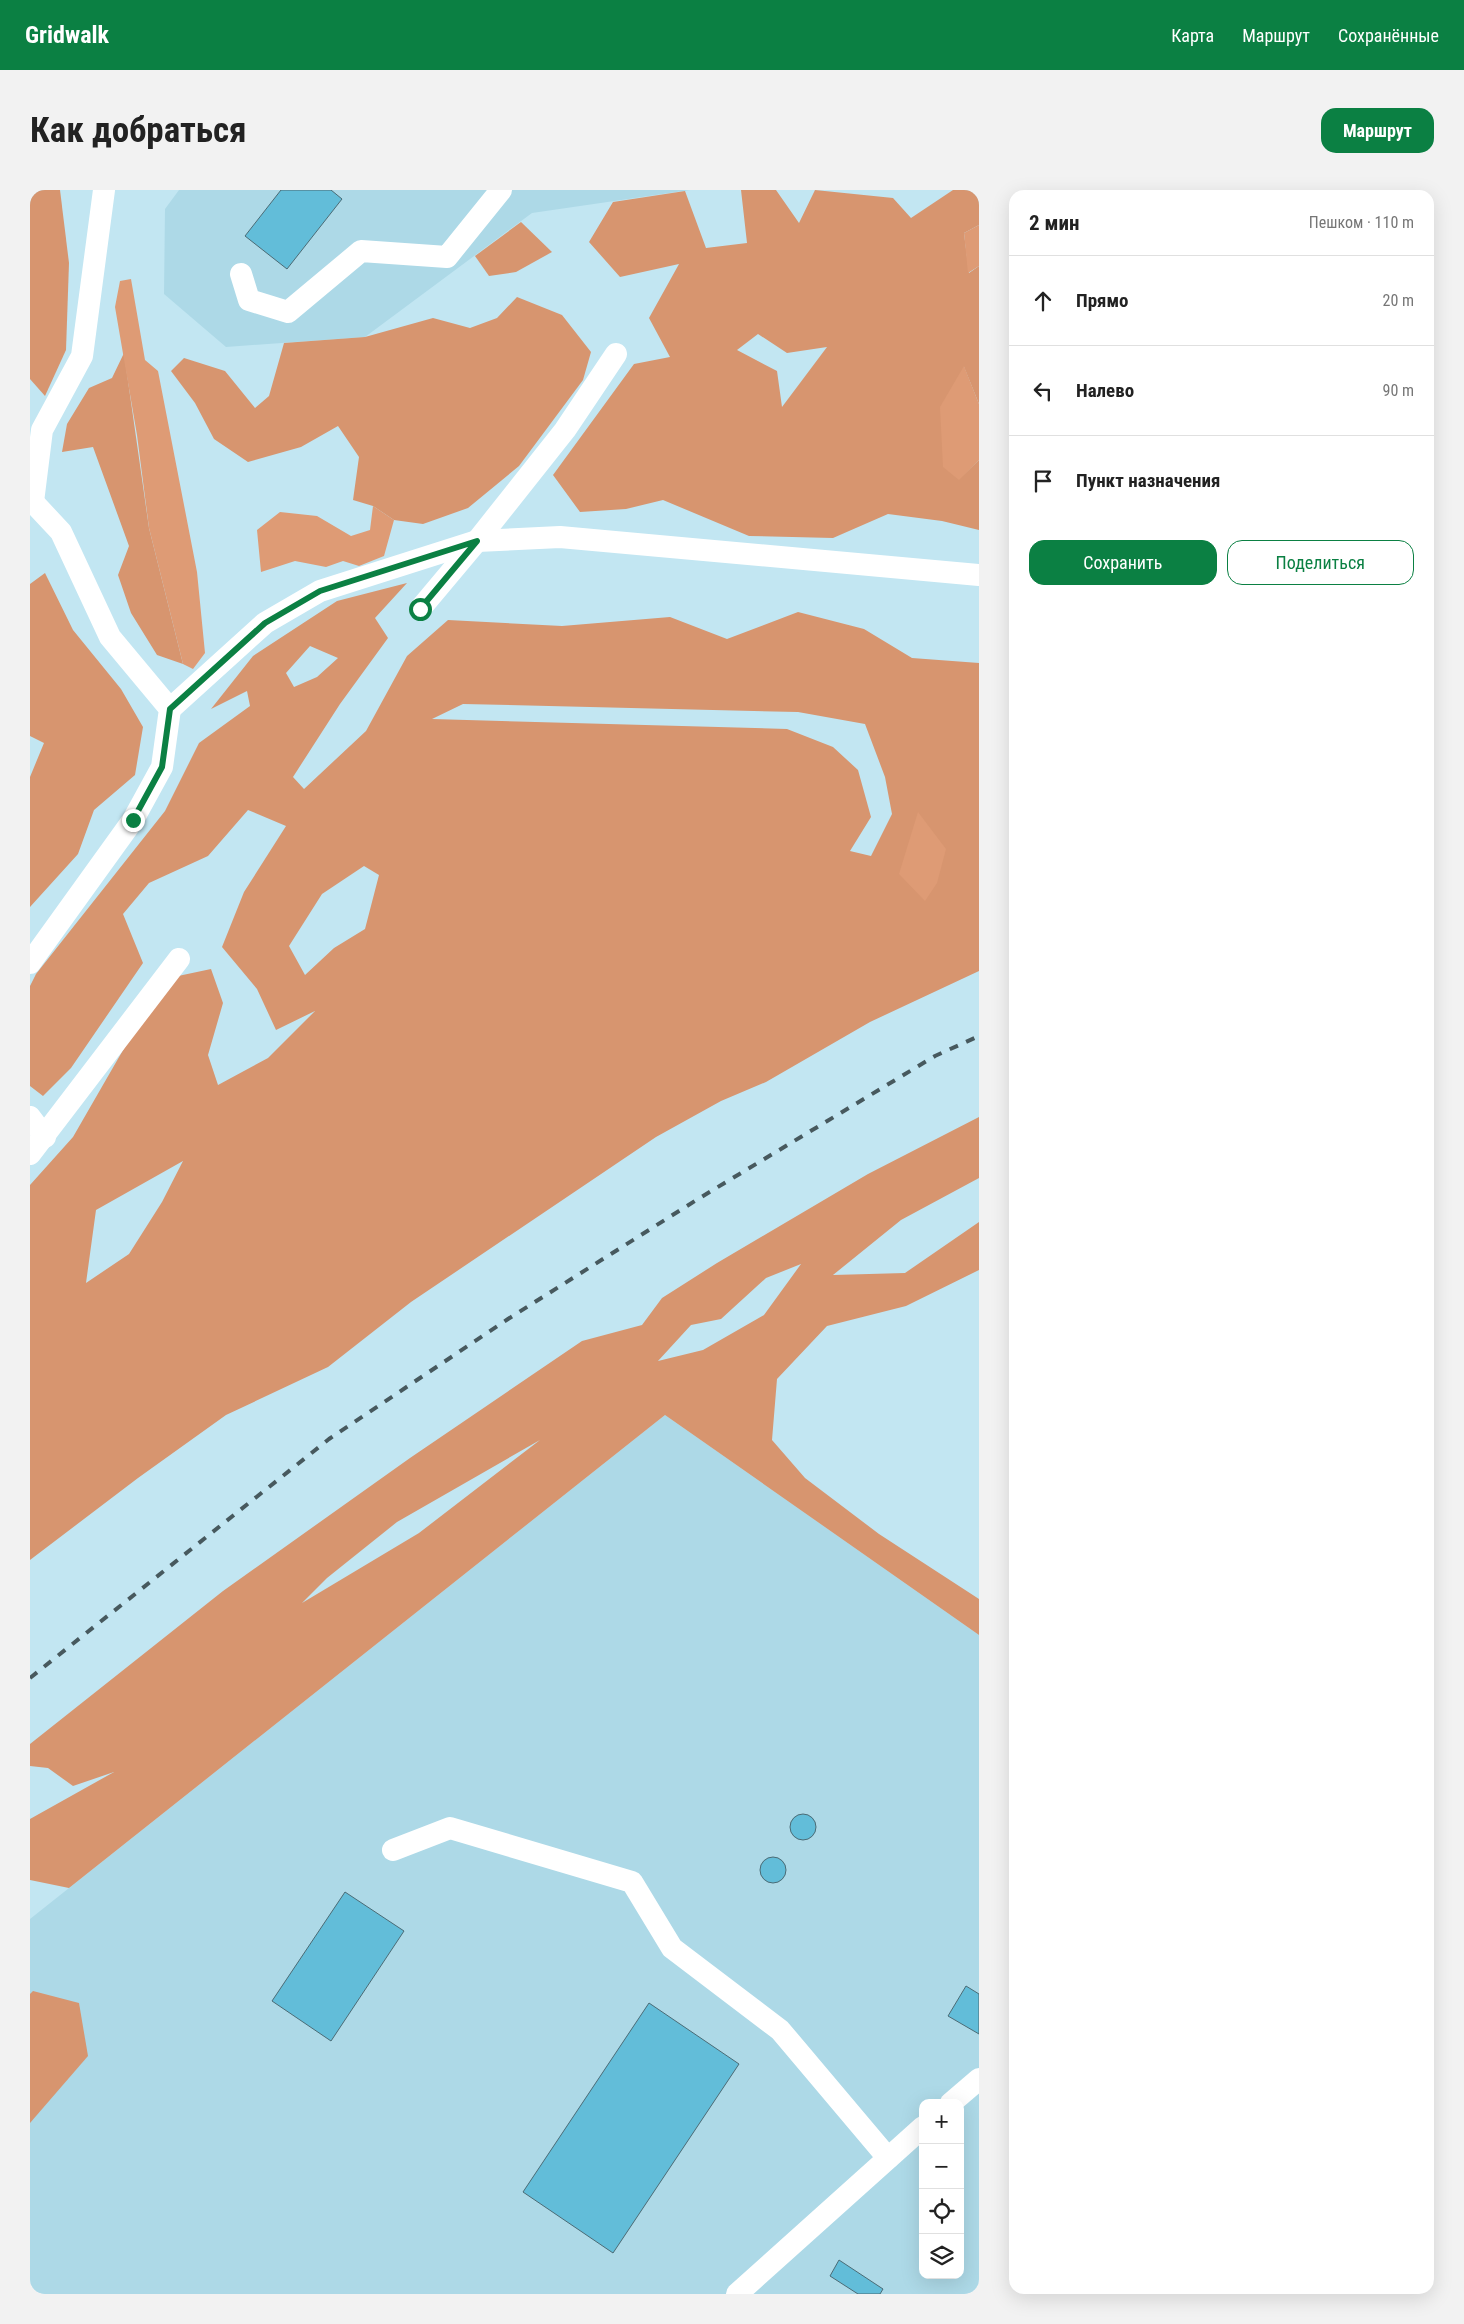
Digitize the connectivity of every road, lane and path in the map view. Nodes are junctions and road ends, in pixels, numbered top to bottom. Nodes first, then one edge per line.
1 (104, 190) edge
2 (501, 190) edge
3 (241, 274) dead end
4 (616, 354) dead end
5 (32, 501) edge
6 (477, 541) junction
7 (979, 575) edge
8 (420, 609) dead end
9 (170, 709) junction
10 (179, 959) dead end
11 (30, 963) edge
12 (30, 1118) edge
13 (45, 1136) junction
14 (30, 1154) edge
15 (393, 1850) dead end
16 (979, 2078) edge
17 (955, 2099) edge
18 (919, 2131) edge
19 (888, 2158) junction
20 (737, 2294) edge

1 - 5 lane
2 - 3 lane
4 - 6 lane
5 - 9 lane
6 - 7 lane
6 - 8 lane
6 - 9 lane
9 - 11 lane
10 - 13 lane
12 - 13 lane
13 - 14 lane
15 - 19 lane
16 - 17 lane
18 - 19 lane
19 - 20 lane

